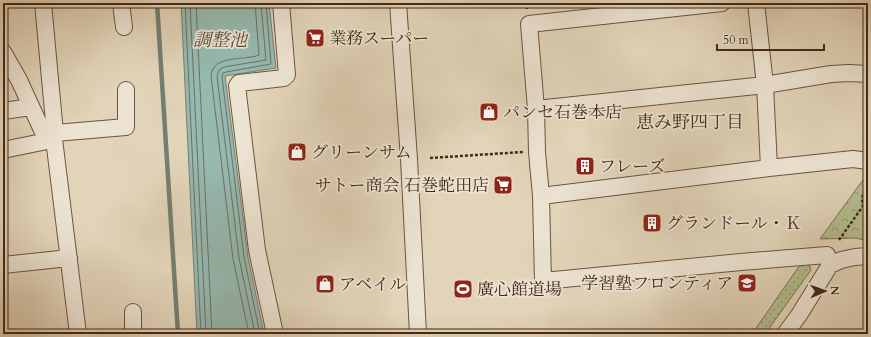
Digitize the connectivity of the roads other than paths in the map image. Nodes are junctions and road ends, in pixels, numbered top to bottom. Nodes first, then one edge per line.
1 (43, 3) edge
2 (121, 3) edge
3 (281, 3) edge
4 (398, 3) edge
5 (722, 3) edge
6 (756, 3) edge
7 (124, 27) dead end
8 (3, 52) edge
9 (868, 74) edge
10 (766, 85) junction
11 (126, 90) dead end
12 (32, 107) junction
13 (536, 109) junction
14 (3, 111) edge
15 (52, 137) junction
16 (3, 150) edge
17 (868, 161) edge
18 (769, 168) junction
19 (541, 196) junction
20 (868, 256) edge
21 (69, 258) junction
22 (3, 265) edge
23 (830, 265) junction
24 (133, 312) dead end
25 (78, 334) edge
26 (133, 334) edge
27 (275, 334) edge
28 (418, 334) edge
29 (785, 334) edge

1 - 15 street
2 - 7 street
3 - 27 street
4 - 28 street
5 - 13 street
6 - 10 street
8 - 12 street
9 - 10 street
10 - 13 street
10 - 18 street
11 - 15 street
12 - 14 street
12 - 15 street
13 - 19 street
15 - 16 street
15 - 21 street
17 - 18 street
18 - 19 street
19 - 23 street
20 - 23 street
21 - 22 street
21 - 25 street
23 - 29 street
24 - 26 street

